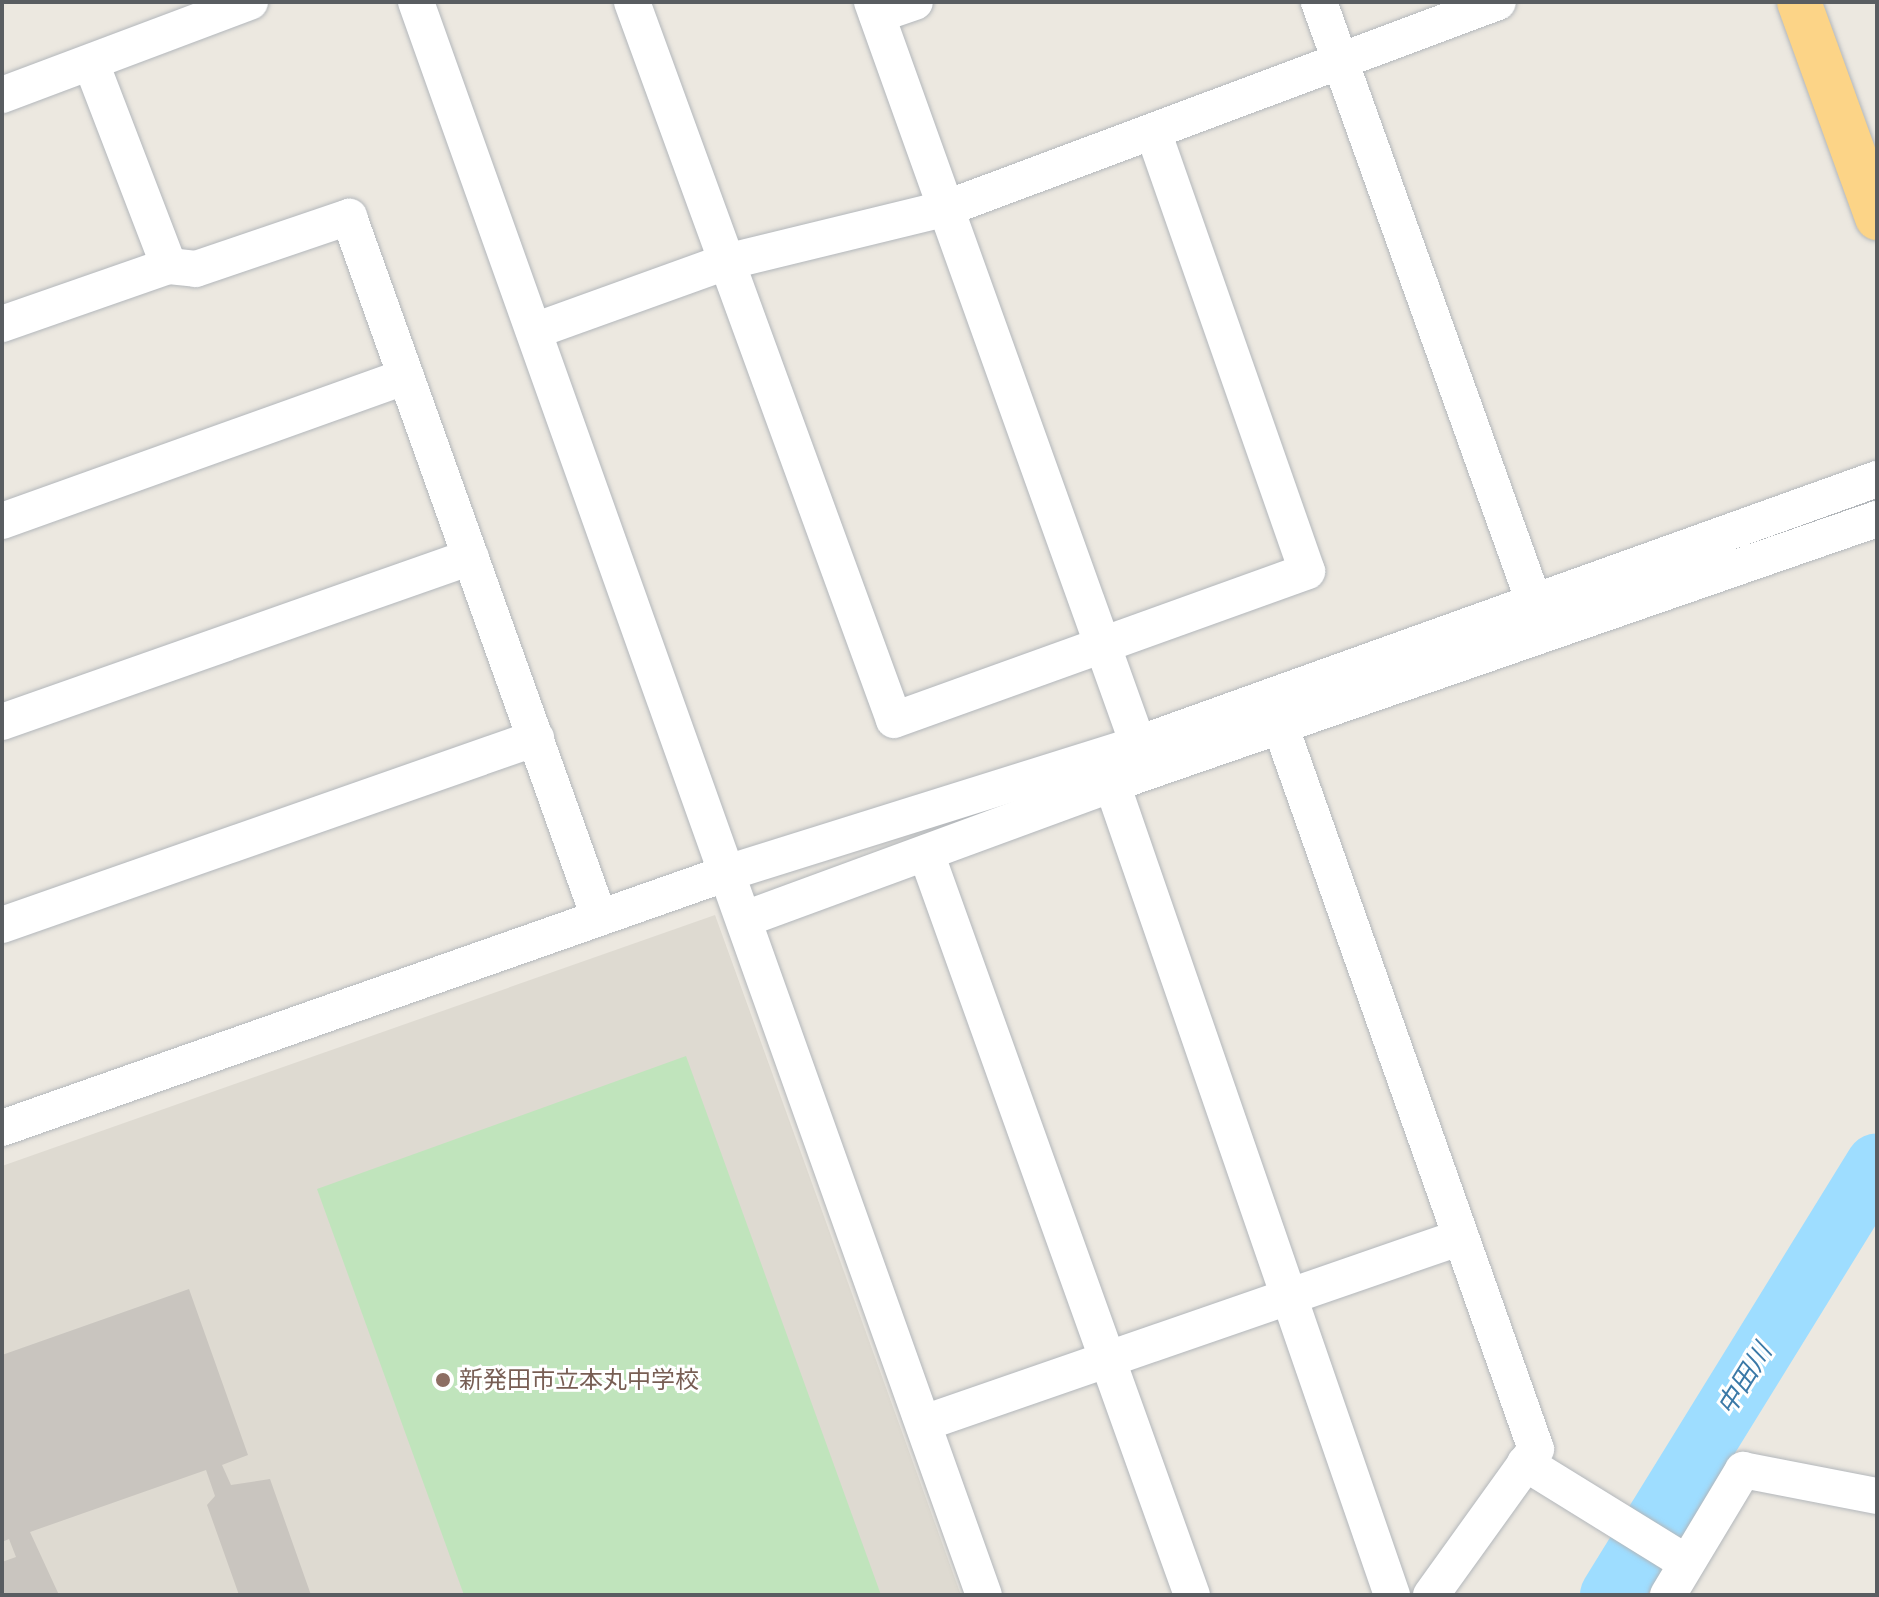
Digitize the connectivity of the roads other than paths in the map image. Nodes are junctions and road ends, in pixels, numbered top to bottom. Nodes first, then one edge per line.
1 (250, 2) edge
2 (416, 2) edge
3 (632, 2) edge
4 (915, 2) edge
5 (1319, 2) edge
6 (1498, 2) edge
7 (1799, 2) edge
8 (875, 8) edge
9 (1341, 62) junction
10 (91, 63) junction
11 (2, 95) edge
12 (1153, 132) junction
13 (947, 208) junction
14 (1877, 218) edge
15 (726, 262) junction
16 (169, 266) junction
17 (2, 324) edge
18 (534, 331) junction
19 (406, 376) junction
20 (1877, 479) edge
21 (1877, 519) edge
22 (2, 521) edge
23 (471, 557) junction
24 (1534, 602) junction
25 (1104, 648) junction
26 (2, 722) edge
27 (1280, 725) junction
28 (536, 738) junction
29 (1138, 744) junction
30 (1112, 784) junction
31 (926, 853) junction
32 (730, 872) junction
33 (599, 917) junction
34 (748, 918) junction
35 (2, 925) edge
36 (2, 1128) edge
37 (1461, 1237) junction
38 (1289, 1297) junction
39 (1109, 1363) junction
40 (924, 1423) junction
41 (1525, 1463) junction
42 (1877, 1496) edge
43 (1687, 1563) junction
44 (984, 1595) edge
45 (1192, 1595) edge
46 (1392, 1595) edge
47 (1431, 1595) edge
48 (1668, 1595) edge

1 - 10 street
2 - 18 street
3 - 15 street
4 - 8 street
5 - 9 street
6 - 9 street
7 - 14 highway
8 - 13 street
9 - 12 street
9 - 24 street
10 - 11 street
10 - 16 street
12 - 13 street
12 - 25 street
13 - 15 street
13 - 25 street
15 - 18 street
15 - 25 street
16 - 17 street
16 - 19 street
18 - 32 street
19 - 22 street
19 - 23 street
20 - 24 street
21 - 27 street
23 - 26 street
23 - 28 street
24 - 29 street
25 - 29 street
27 - 30 street
27 - 37 street
28 - 33 street
28 - 35 street
29 - 32 street
30 - 31 street
30 - 38 street
31 - 34 street
31 - 39 street
32 - 33 street
32 - 34 street
33 - 36 street
34 - 40 street
37 - 38 street
37 - 41 street
38 - 39 street
38 - 46 street
39 - 40 street
39 - 45 street
40 - 44 street
41 - 43 street
41 - 47 street
42 - 43 street
43 - 48 street

